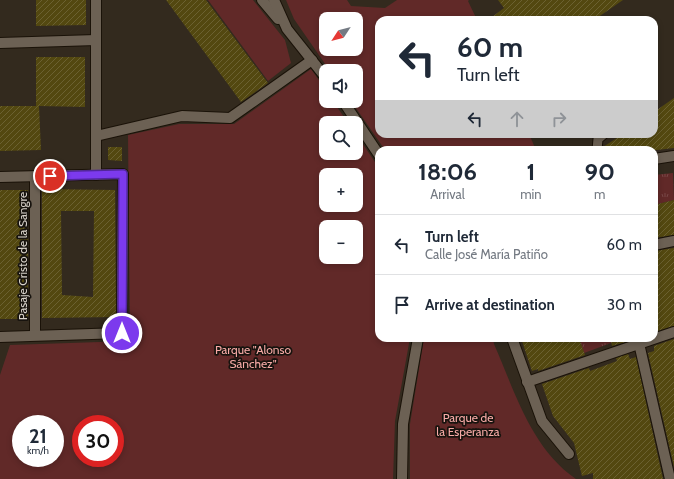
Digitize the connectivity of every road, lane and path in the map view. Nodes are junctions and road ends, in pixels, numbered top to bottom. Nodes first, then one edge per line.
1 (96, 0) edge
2 (262, 0) edge
3 (274, 0) edge
4 (288, 29) junction
5 (96, 40) junction
6 (0, 43) edge
7 (312, 60) junction
8 (319, 69) edge
9 (347, 108) edge
10 (96, 136) junction
11 (375, 149) edge
12 (674, 156) edge
13 (658, 158) edge
14 (96, 175) junction
15 (35, 176) junction
16 (0, 178) edge
17 (674, 241) edge
18 (658, 245) edge
19 (674, 332) edge
20 (34, 335) junction
21 (658, 336) edge
22 (0, 339) edge
23 (417, 342) edge
24 (513, 342) edge
25 (635, 342) edge
26 (638, 342) edge
27 (527, 382) junction
28 (569, 454) dead end
29 (402, 479) edge
30 (670, 479) edge

1 - 5 street
2 - 4 street
3 - 4 street
4 - 7 street
5 - 6 street
5 - 10 street
7 - 8 street
7 - 10 street
9 - 11 street
10 - 14 street
12 - 13 street
14 - 15 street
14 - 20 street
15 - 16 street
15 - 20 street, Pasaje Cristo de la Sangre
17 - 18 street
19 - 21 street
20 - 22 street
23 - 29 street
24 - 27 street
25 - 27 street
26 - 30 street
27 - 28 street

